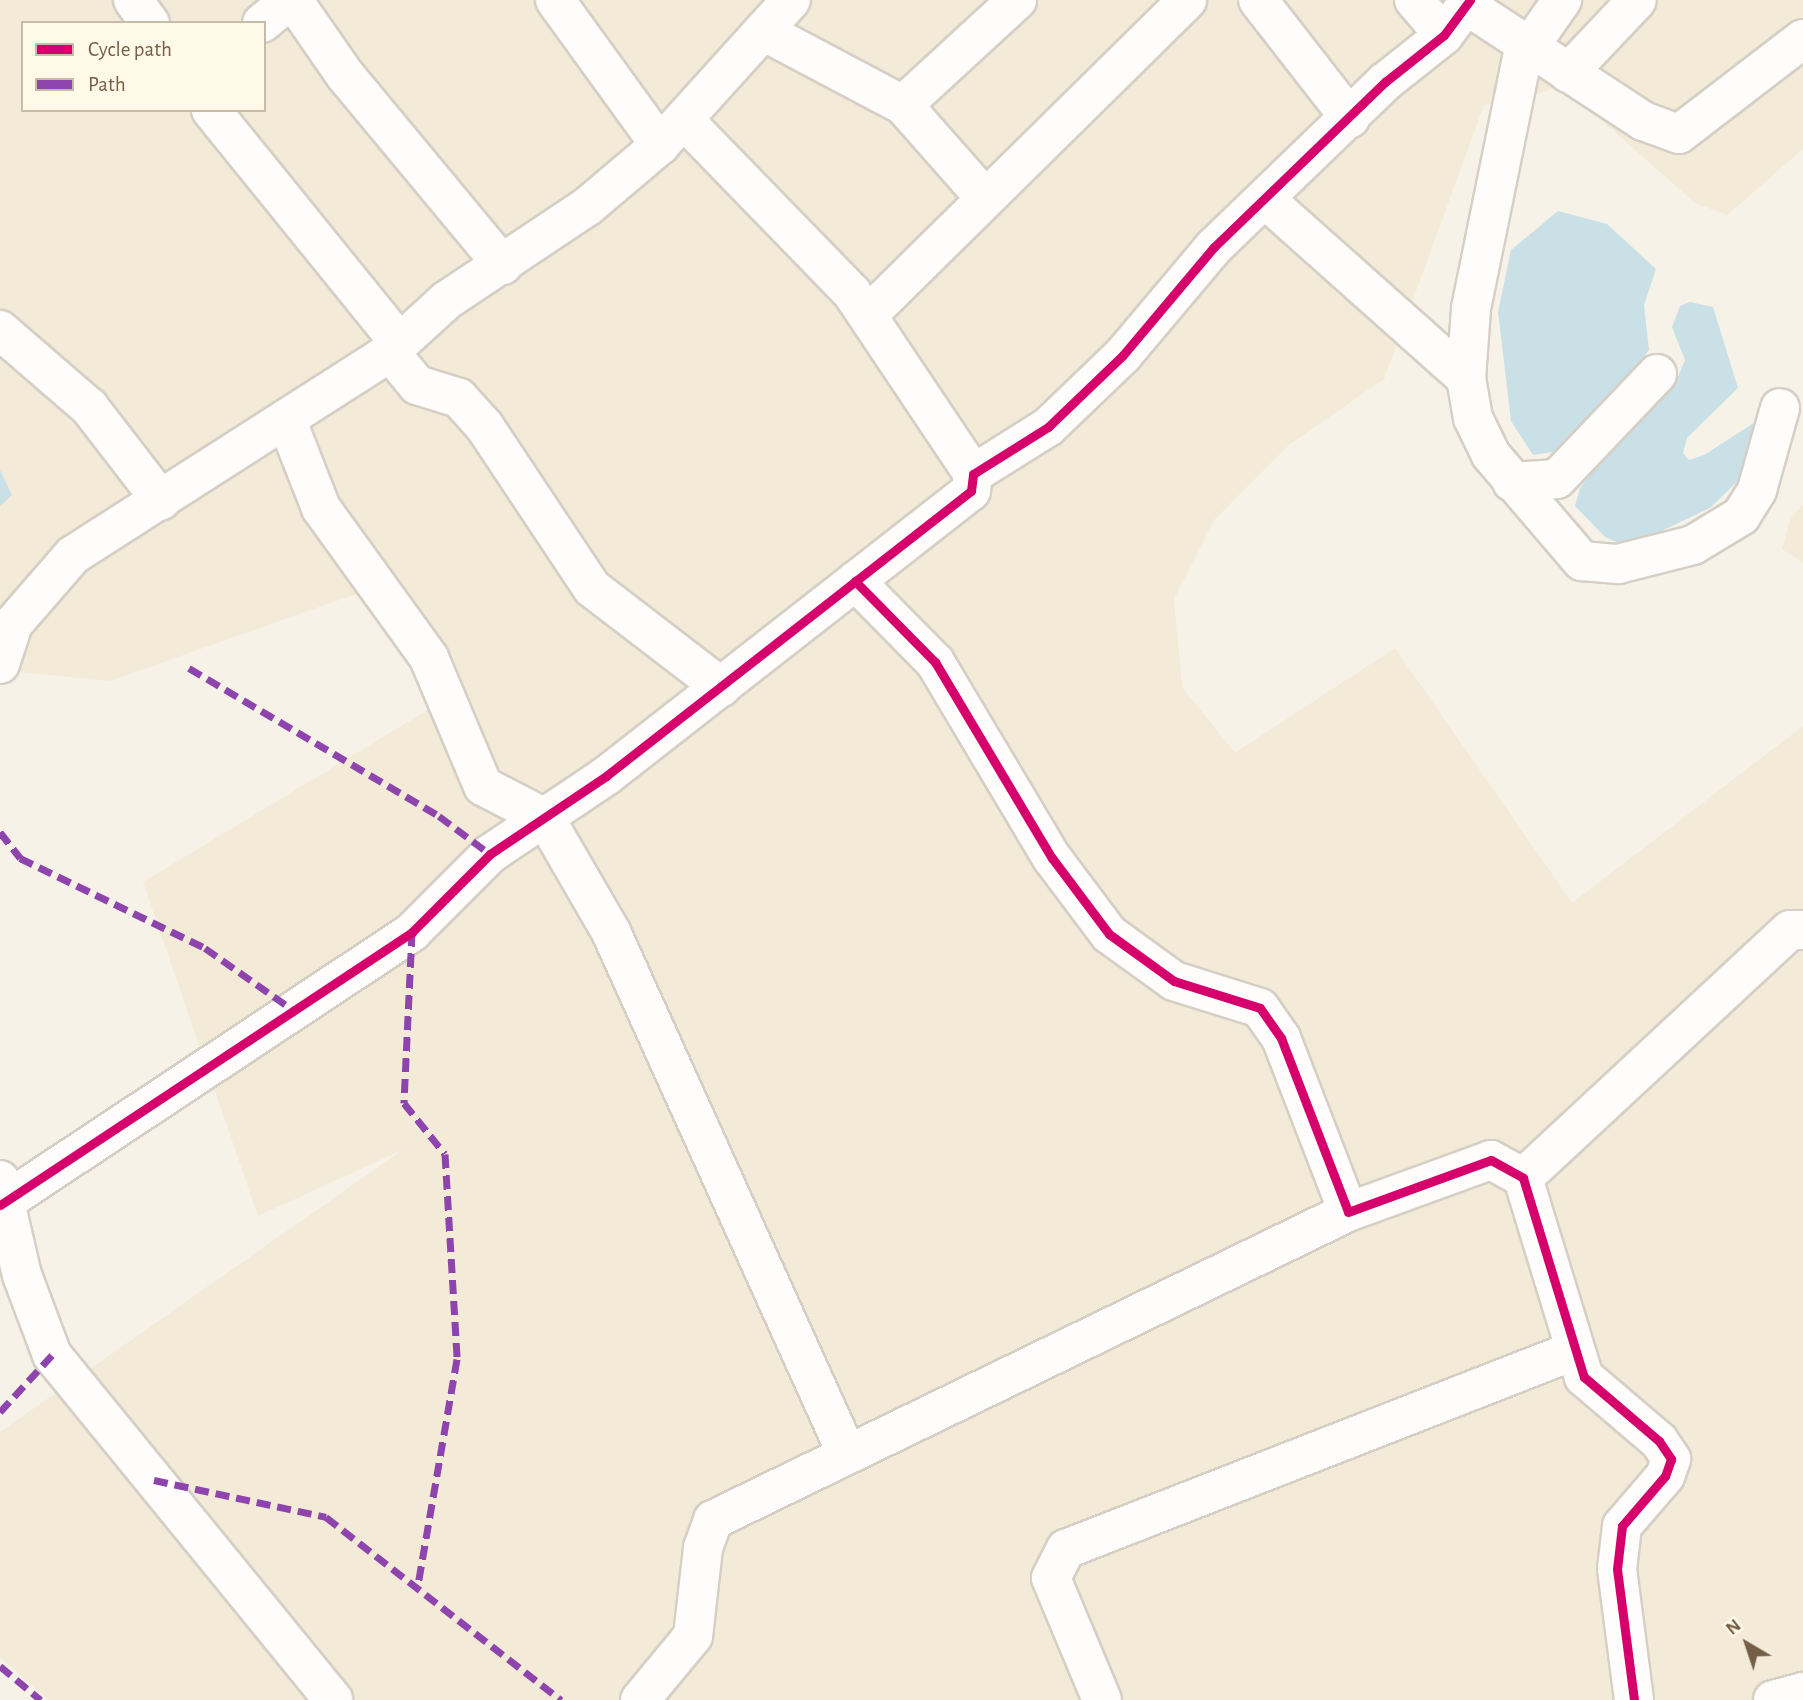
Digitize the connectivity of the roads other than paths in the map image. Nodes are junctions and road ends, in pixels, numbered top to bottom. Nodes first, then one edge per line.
1 (132, 0) edge
2 (292, 0) edge
3 (555, 0) edge
4 (791, 0) edge
5 (1017, 0) edge
6 (1187, 0) edge
7 (1258, 0) edge
8 (1414, 0) edge
9 (1562, 0) edge
10 (1637, 0) edge
11 (1468, 2) edge
12 (148, 21) edge
13 (265, 21) edge
14 (763, 31) junction
15 (1444, 35) junction
16 (1803, 39) edge
17 (1526, 48) junction
18 (1568, 73) junction
19 (903, 104) junction
20 (213, 112) edge
21 (1350, 118) junction
22 (672, 132) junction
23 (985, 198) junction
24 (1265, 199) junction
25 (503, 265) junction
26 (868, 315) junction
27 (0, 330) edge
28 (393, 346) junction
29 (1657, 374) dead end
30 (1466, 379) junction
31 (1780, 408) dead end
32 (286, 419) junction
33 (973, 474) junction
34 (1512, 482) junction
35 (161, 500) junction
36 (855, 581) junction
37 (0, 664) edge
38 (720, 687) junction
39 (545, 818) junction
40 (1803, 930) edge
41 (1523, 1178) junction
42 (3, 1195) edge
43 (1348, 1212) junction
44 (1573, 1351) junction
45 (846, 1452) junction
46 (1803, 1692) edge
47 (333, 1700) edge
48 (640, 1700) edge
49 (1102, 1700) edge
50 (1634, 1700) edge
51 (1773, 1700) edge

1 - 12 street
2 - 13 street
2 - 25 street
3 - 22 street
4 - 14 street
5 - 19 street
6 - 23 street
7 - 21 street
8 - 15 street
9 - 17 street
10 - 18 street
11 - 15 street
11 - 17 street
14 - 19 street
14 - 22 street
15 - 21 street
16 - 18 street
17 - 18 street
17 - 30 street
19 - 23 street
20 - 28 street
21 - 24 street
22 - 25 street
22 - 26 street
23 - 26 street
24 - 30 street
24 - 33 street
25 - 28 street
26 - 33 street
27 - 35 street
28 - 32 street
28 - 38 street
29 - 34 street
30 - 34 street
31 - 34 street
32 - 35 street
32 - 39 street
33 - 36 street
35 - 37 street
36 - 38 street
36 - 43 street
38 - 39 street
39 - 42 street
39 - 45 street
40 - 41 street
41 - 43 street
41 - 44 street
42 - 47 street
43 - 45 street
44 - 49 street
44 - 50 street
45 - 48 street
46 - 51 street

